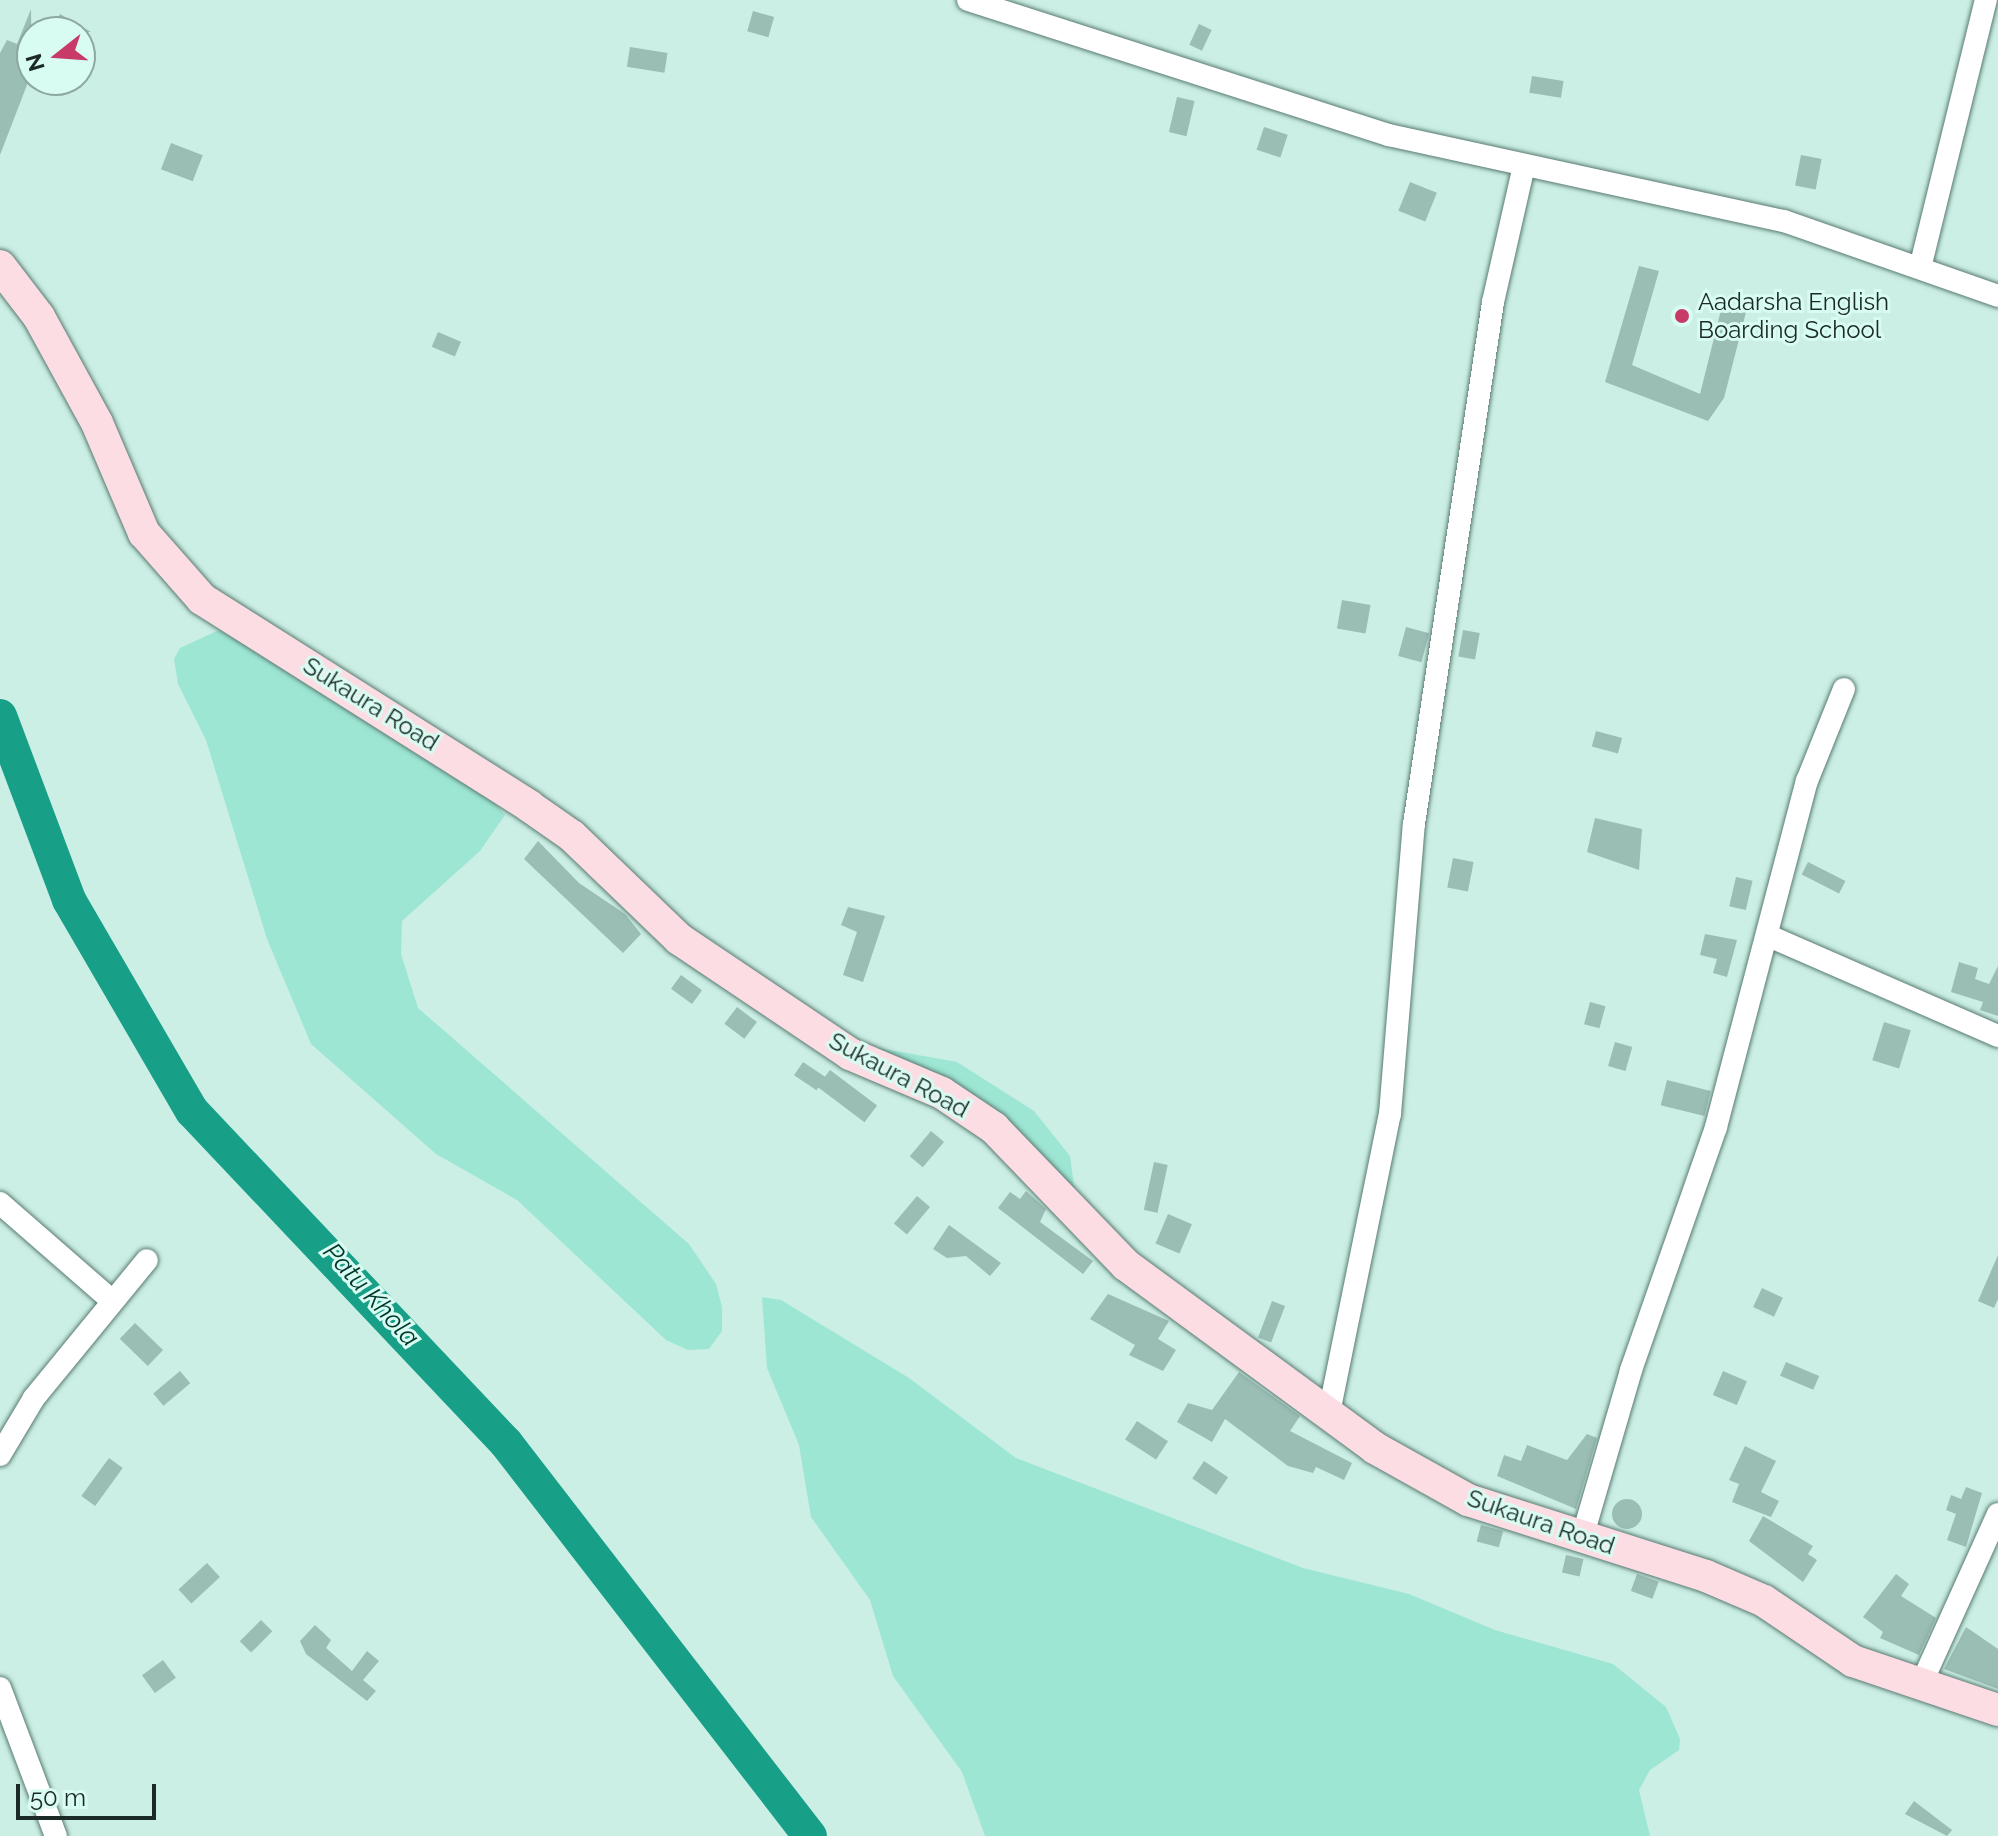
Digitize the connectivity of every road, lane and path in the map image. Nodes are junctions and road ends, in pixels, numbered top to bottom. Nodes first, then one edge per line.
1 (968, 0) edge
2 (1986, 0) edge
3 (1524, 166) junction
4 (1921, 264) junction
5 (0, 266) edge
6 (1998, 296) edge
7 (1844, 689) dead end
8 (1769, 936) junction
9 (1998, 1036) edge
10 (0, 1203) edge
11 (147, 1260) dead end
12 (111, 1300) junction
13 (1329, 1413) junction
14 (0, 1455) edge
15 (1998, 1514) edge
16 (1582, 1538) junction
17 (1923, 1680) junction
18 (0, 1688) edge
19 (1998, 1710) edge
20 (56, 1836) edge

1 - 3 street
2 - 4 street
3 - 4 street
3 - 13 street
4 - 6 street
5 - 13 street, Sukaura Road
7 - 8 street
8 - 9 street
8 - 16 street
10 - 12 street
11 - 12 street
12 - 14 street
13 - 16 street, Sukaura Road
15 - 17 street
16 - 17 street, Sukaura Road
17 - 19 street, Sukaura Road
18 - 20 street

